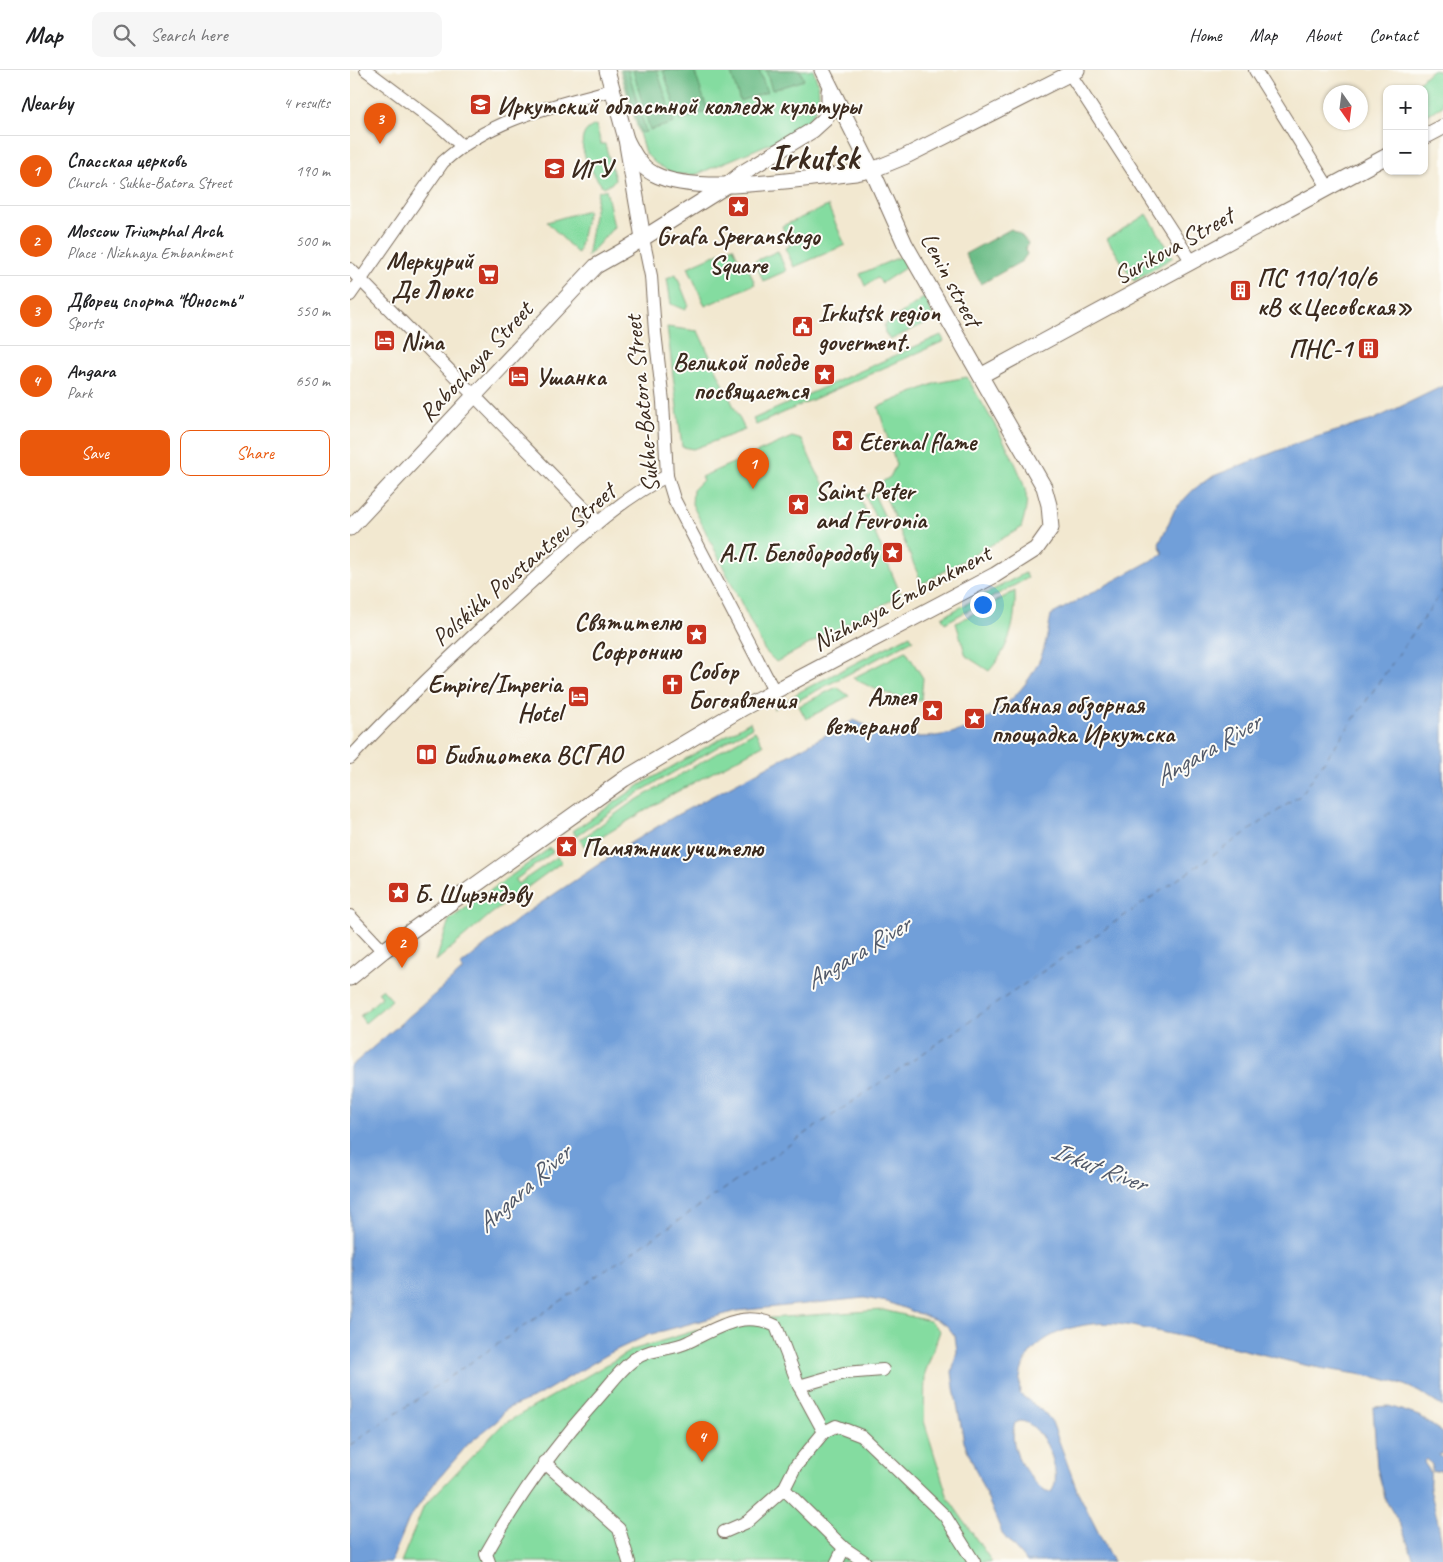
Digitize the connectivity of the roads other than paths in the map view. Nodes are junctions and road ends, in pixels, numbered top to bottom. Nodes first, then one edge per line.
1 (366, 70) edge
2 (606, 70) edge
3 (822, 70) edge
4 (1254, 70) edge
5 (1073, 72) edge
6 (829, 87) junction
7 (612, 90) junction
8 (1443, 127) edge
9 (1428, 134) edge
10 (626, 139) junction
11 (461, 145) junction
12 (1383, 158) edge
13 (872, 170) junction
14 (726, 186) junction
15 (1328, 187) junction
16 (643, 238) junction
17 (1192, 262) junction
18 (350, 269) edge
19 (360, 280) junction
20 (350, 295) edge
21 (982, 375) junction
22 (474, 397) junction
23 (667, 476) junction
24 (1050, 505) joint
25 (598, 522) junction
26 (350, 528) edge
27 (774, 691) junction
28 (350, 758) edge
29 (350, 916) edge
30 (383, 951) junction
31 (350, 978) edge
32 (883, 1370) dead end
33 (799, 1386) junction
34 (824, 1432) junction
35 (544, 1462) junction
36 (784, 1489) junction
37 (724, 1532) dead end
38 (844, 1548) junction
39 (489, 1562) edge
40 (629, 1562) edge
41 (837, 1562) edge
42 (864, 1562) edge
43 (974, 1562) edge

1 - 11 street
2 - 7 main road
3 - 6 main road, Lenin street
4 - 15 street
5 - 13 main road
5 - 17 street
6 - 13 main road, Lenin street
6 - 14 main road, Rabochaya Street
7 - 10 main road
7 - 11 street
8 - 9 main road
10 - 14 main road
10 - 16 main road
11 - 19 street
12 - 15 main road, Surikova Street
13 - 14 main road
13 - 21 main road, Lenin street
14 - 16 main road, Rabochaya Street
15 - 17 main road, Surikova Street
16 - 22 main road, Rabochaya Street
16 - 23 street, Sukhe-Batora Street
17 - 21 main road, Surikova Street
18 - 19 street
19 - 20 street
19 - 22 street
21 - 24 main road, Lenin street
22 - 25 street
22 - 26 main road, Rabochaya Street
23 - 25 street, Polskikh Povstantsev Street
23 - 27 street, Sukhe-Batora Street
24 - 27 main road, Nizhnaya Embankment
25 - 28 street, Polskikh Povstantsev Street
27 - 30 main road, Nizhnaya Embankment
29 - 30 street
30 - 31 main road, Nizhnaya Embankment
32 - 33 street
33 - 34 street
33 - 35 street
34 - 36 street
34 - 43 street
35 - 39 street
35 - 40 street
36 - 37 street
36 - 38 street
38 - 41 street
38 - 42 street

